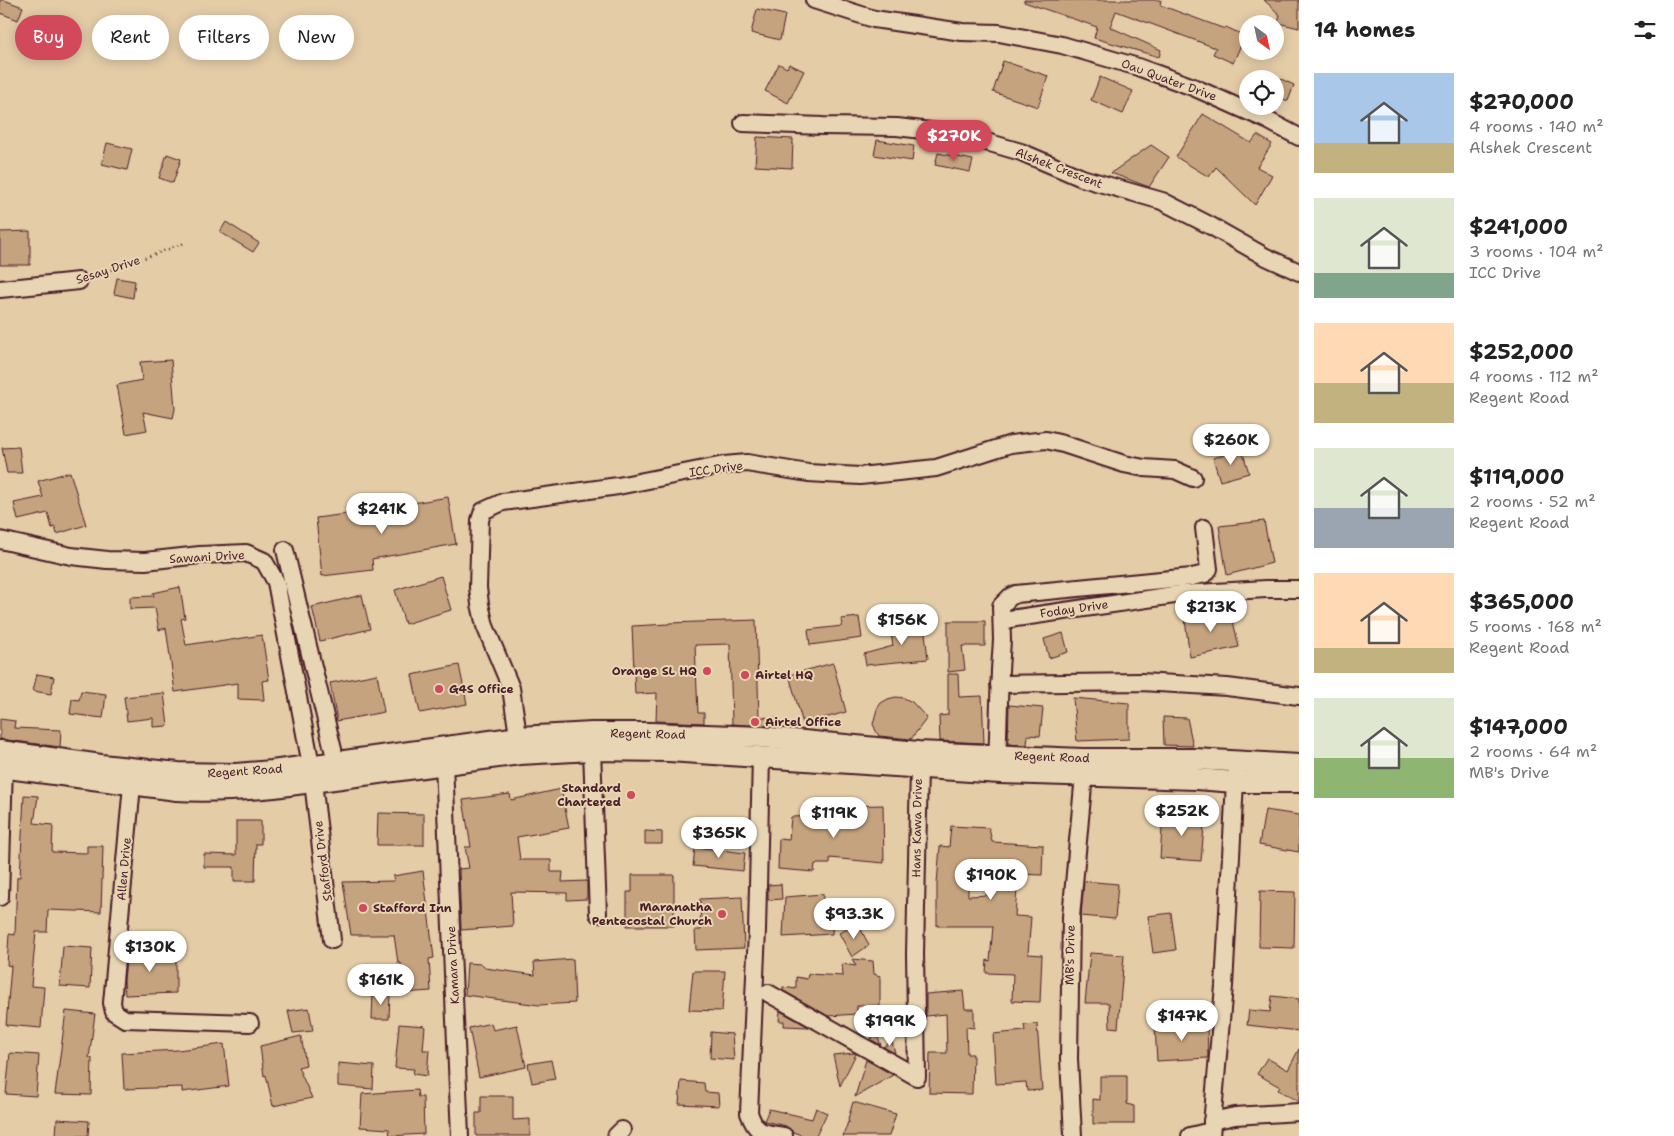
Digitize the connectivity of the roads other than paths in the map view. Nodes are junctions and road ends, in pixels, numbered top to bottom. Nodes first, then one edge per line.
1 (814, 0) edge
2 (743, 123) dead end
3 (1299, 137) edge
4 (1299, 272) edge
5 (79, 281) road end
6 (0, 289) edge
7 (1193, 478) dead end
8 (1204, 528) dead end
9 (0, 540) edge
10 (285, 550) dead end
11 (1299, 589) edge
12 (1003, 620) junction
13 (999, 684) junction
14 (1299, 696) edge
15 (669, 742) junction
16 (519, 746) junction
17 (592, 750) junction
18 (761, 757) junction
19 (1238, 761) junction
20 (1, 762) edge
21 (336, 762) junction
22 (444, 764) junction
23 (997, 764) junction
24 (1299, 765) edge
25 (919, 768) junction
26 (312, 773) junction
27 (1084, 775) junction
28 (133, 776) junction
29 (1235, 782) junction
30 (1299, 782) edge
31 (0, 897) edge
32 (598, 914) dead end
33 (332, 940) dead end
34 (768, 992) dead end
35 (250, 1023) dead end
36 (1299, 1112) edge
37 (1212, 1129) edge
38 (460, 1136) edge
39 (784, 1136) edge
40 (1073, 1136) edge
41 (1190, 1136) edge

1 - 3 street, Oau Quater Drive
2 - 4 street, Alshek Crescent
5 - 6 street, Sesay Drive
7 - 16 street, ICC Drive
8 - 12 street
9 - 26 street, Sawani Drive
10 - 21 street
11 - 12 street, Foday Drive
12 - 13 street
13 - 14 street
13 - 23 street
15 - 16 main road, Regent Road
15 - 17 main road, Regent Road
15 - 18 main road, Regent Road
15 - 23 main road, Regent Road
16 - 17 main road, Regent Road
16 - 21 main road, Regent Road
16 - 22 main road, Regent Road
17 - 32 street
18 - 25 main road, Regent Road
18 - 39 street
19 - 23 main road, Regent Road
19 - 24 main road, Regent Road
19 - 29 street
20 - 28 main road, Regent Road
20 - 31 street
21 - 26 main road, Regent Road
22 - 26 main road, Regent Road
22 - 38 street, Kamara Drive
23 - 25 main road, Regent Road
23 - 27 main road, Regent Road
25 - 34 street, Hans Kawa Drive
26 - 28 main road, Regent Road
26 - 33 street, Stafford Drive
27 - 29 main road, Regent Road
27 - 40 street, MB's Drive
28 - 35 street, Allen Drive
29 - 30 main road, Regent Road
29 - 37 street
36 - 37 street
37 - 41 street

